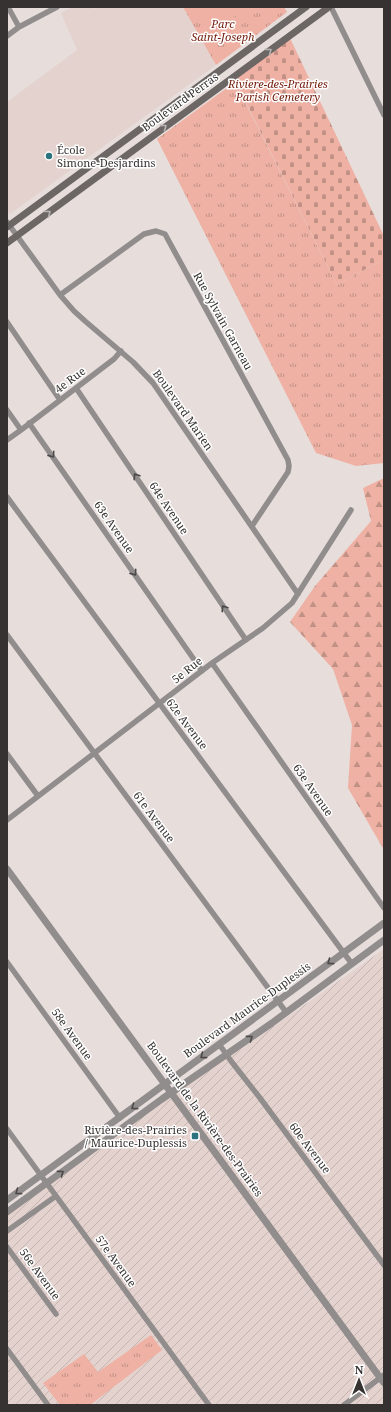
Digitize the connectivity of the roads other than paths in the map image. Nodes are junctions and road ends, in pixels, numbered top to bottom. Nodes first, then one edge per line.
1 (8, 7) edge
2 (57, 7) edge
3 (306, 7) edge
4 (330, 7) edge
5 (19, 27) junction
6 (7, 36) edge
7 (384, 115) edge
8 (8, 224) edge
9 (17, 236) junction
10 (7, 243) edge
11 (60, 295) junction
12 (7, 322) edge
13 (121, 351) junction
14 (76, 388) junction
15 (60, 400) junction
16 (7, 410) edge
17 (29, 423) junction
18 (21, 430) junction
19 (7, 440) edge
20 (7, 497) edge
21 (351, 510) dead end
22 (252, 526) junction
23 (298, 594) junction
24 (7, 635) edge
25 (246, 640) junction
26 (212, 663) junction
27 (202, 671) junction
28 (160, 704) junction
29 (7, 754) edge
30 (94, 754) junction
31 (38, 796) junction
32 (7, 820) edge
33 (7, 869) edge
34 (384, 908) edge
35 (384, 923) edge
36 (384, 940) edge
37 (344, 952) junction
38 (7, 962) edge
39 (352, 964) junction
40 (278, 1000) junction
41 (286, 1012) junction
42 (219, 1044) junction
43 (227, 1055) junction
44 (165, 1084) junction
45 (172, 1092) junction
46 (120, 1118) junction
47 (7, 1129) edge
48 (41, 1176) junction
49 (47, 1184) junction
50 (56, 1196) junction
51 (7, 1200) edge
52 (7, 1212) edge
53 (7, 1231) edge
54 (7, 1247) edge
55 (384, 1265) edge
56 (56, 1314) dead end
57 (7, 1349) edge
58 (383, 1379) edge
59 (48, 1405) edge
60 (209, 1405) edge
61 (344, 1405) edge

1 - 5 street
2 - 5 street
3 - 8 main road, Boulevard Perras
4 - 7 street
9 -> 4 main road, Boulevard Perras
5 - 6 street
8 - 9 street, Boulevard Marien
9 - 10 main road, Boulevard Perras
9 - 11 street, Boulevard Marien
11 - 13 street, Boulevard Marien
11 - 22 street, Rue Sylvain Garneau
12 - 15 street
13 - 14 street, 4e Rue
13 - 22 street, Boulevard Marien
14 - 15 street, 4e Rue
25 -> 14 street, 64e Avenue
15 - 17 street, 4e Rue
16 - 18 street
17 - 18 street
17 -> 27 street, 63e Avenue
18 - 19 street
20 - 28 street, 62e Avenue
21 - 23 street, 5e Rue
22 - 23 street, Boulevard Marien
23 - 25 street, 5e Rue
24 - 30 street, 61e Avenue
25 - 26 street, 5e Rue
26 - 27 street, 5e Rue
26 - 34 street, 63e Avenue
27 - 28 street, 5e Rue
28 - 30 street, 5e Rue
28 - 37 street, 62e Avenue
29 - 31 street
30 - 31 street, 5e Rue
30 - 40 street, 61e Avenue
31 - 32 street, 5e Rue
33 - 44 street, Boulevard de la Rivière-des-Prairies
35 - 37 street, Boulevard Maurice-Duplessis
36 - 39 street
37 - 39 street, 62e Avenue
37 -> 40 street, Boulevard Maurice-Duplessis
38 - 46 street, 58e Avenue
39 - 41 street
40 - 41 street, 61e Avenue
40 - 42 street, Boulevard Maurice-Duplessis
43 -> 41 street
42 - 43 street, 60e Avenue
42 -> 44 street, Boulevard Maurice-Duplessis
43 - 45 street
43 - 55 street, 60e Avenue
44 - 45 street, Boulevard de la Rivière-des-Prairies
44 -> 46 street, Boulevard Maurice-Duplessis
49 -> 45 street
45 - 58 street, Boulevard de la Rivière-des-Prairies
46 - 48 street, Boulevard Maurice-Duplessis
47 - 48 street, 57e Avenue
48 - 49 street, 57e Avenue
48 -> 51 street, Boulevard Maurice-Duplessis
49 - 50 street, 57e Avenue
49 - 52 street
50 - 53 street
50 - 60 street, 57e Avenue
54 - 56 street, 56e Avenue
57 - 59 street
58 - 61 street

